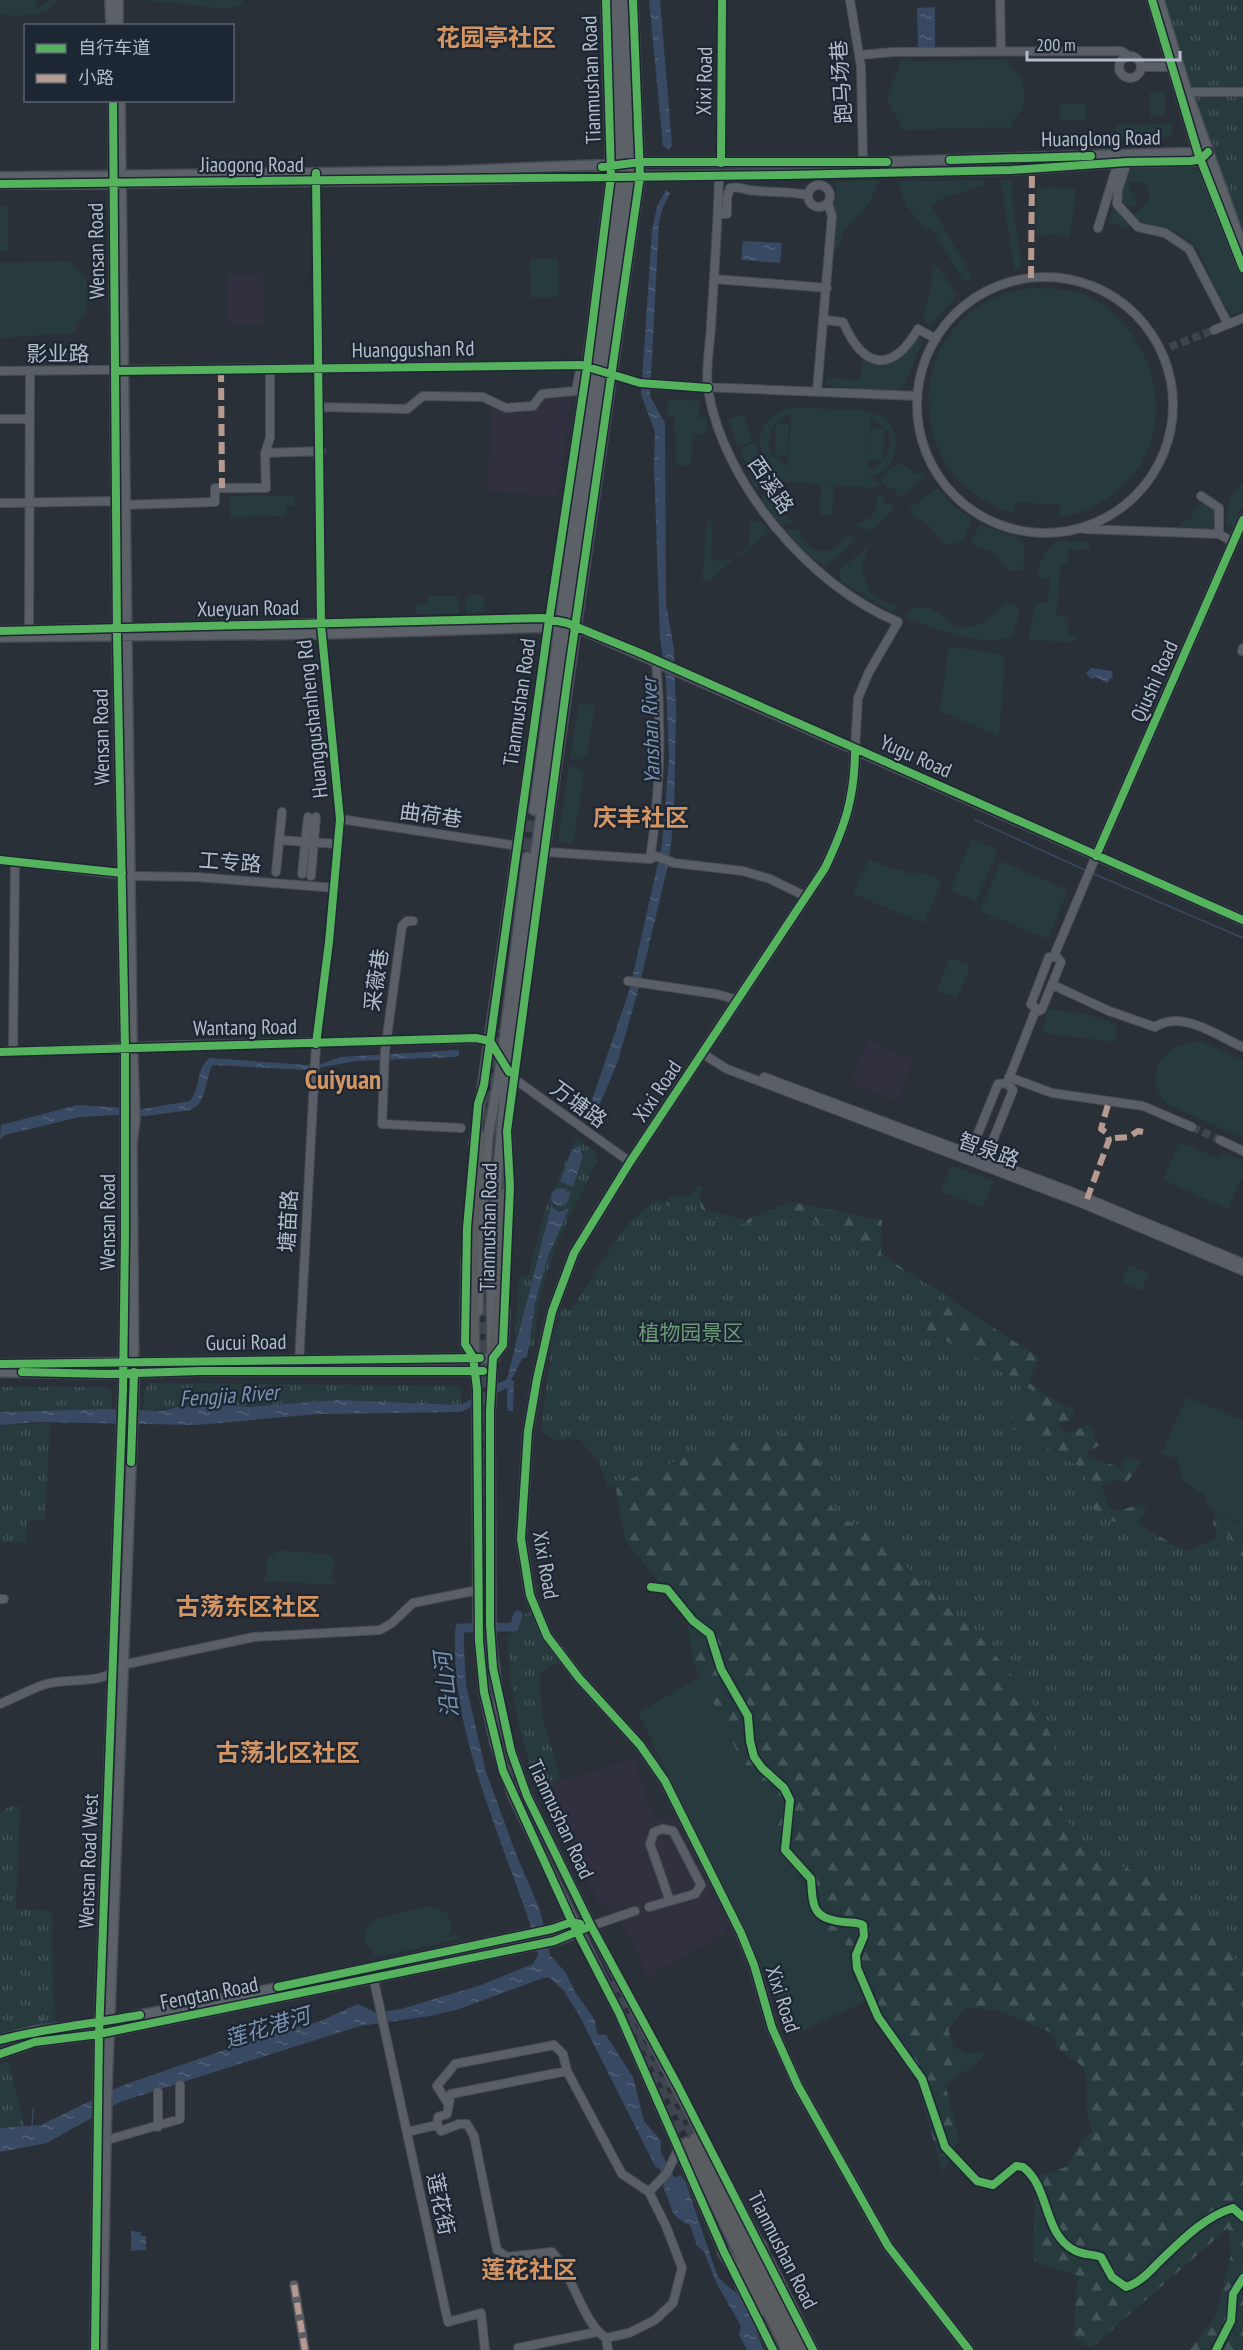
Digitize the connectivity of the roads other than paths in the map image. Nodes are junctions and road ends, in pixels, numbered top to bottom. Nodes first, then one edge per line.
1 (110, 0) edge
2 (118, 0) edge
3 (606, 0) edge
4 (614, 0) edge
5 (623, 0) edge
6 (633, 0) edge
7 (723, 0) edge
8 (850, 0) edge
9 (1000, 0) edge
10 (1152, 0) edge
11 (1158, 0) edge
12 (111, 24) edge
13 (118, 24) edge
14 (1001, 51) junction
15 (860, 55) junction
16 (1129, 56) junction
17 (1141, 67) junction
18 (1171, 67) junction
19 (1187, 92) junction
20 (1243, 92) edge
21 (113, 102) edge
22 (120, 102) edge
23 (1202, 155) junction
24 (1003, 158) junction
25 (864, 161) junction
26 (881, 162) junction
27 (1128, 162) junction
28 (721, 163) junction
29 (622, 170) junction
30 (640, 170) junction
31 (1004, 170) junction
32 (823, 173) junction
33 (719, 175) junction
34 (0, 177) edge
35 (316, 177) junction
36 (117, 178) junction
37 (0, 184) edge
38 (821, 186) junction
39 (808, 195) junction
40 (828, 203) junction
41 (718, 214) junction
42 (1098, 228) dead end
43 (1243, 248) edge
44 (1243, 268) edge
45 (714, 279) junction
46 (827, 288) junction
47 (1243, 318) edge
48 (825, 320) junction
49 (1228, 324) junction
50 (1214, 330) tunnel mouth
51 (936, 339) junction
52 (587, 367) junction
53 (320, 369) junction
54 (270, 370) junction
55 (0, 371) edge
56 (30, 371) junction
57 (120, 371) junction
58 (608, 373) junction
59 (708, 388) junction
60 (817, 391) junction
61 (917, 396) junction
62 (320, 407) junction
63 (0, 419) edge
64 (30, 419) junction
65 (321, 451) junction
66 (265, 453) junction
67 (1201, 496) dead end
68 (28, 502) junction
69 (0, 503) edge
70 (120, 504) junction
71 (1243, 520) edge
72 (1079, 529) junction
73 (1219, 534) junction
74 (1233, 542) junction
75 (560, 624) junction
76 (322, 629) junction
77 (29, 630) junction
78 (0, 631) edge
79 (122, 632) junction
80 (0, 637) edge
81 (659, 663) junction
82 (855, 749) junction
83 (282, 812) dead end
84 (339, 819) junction
85 (279, 840) junction
86 (305, 842) junction
87 (314, 842) junction
88 (338, 844) junction
89 (518, 846) junction
90 (546, 852) junction
91 (653, 858) junction
92 (1095, 859) junction
93 (0, 861) edge
94 (15, 861) junction
95 (276, 872) dead end
96 (126, 874) junction
97 (335, 888) junction
98 (807, 897) junction
99 (1243, 920) edge
100 (413, 921) dead end
101 (1056, 957) junction
102 (629, 981) dead end
103 (1053, 985) junction
104 (738, 1000) junction
105 (1036, 1010) junction
106 (386, 1041) junction
107 (490, 1041) junction
108 (316, 1044) junction
109 (1243, 1047) edge
110 (129, 1048) junction
111 (0, 1052) edge
112 (13, 1052) junction
113 (704, 1054) junction
114 (502, 1058) junction
115 (511, 1075) junction
116 (1008, 1080) junction
117 (130, 1104) junction
118 (1192, 1127) tunnel mouth
119 (461, 1128) dead end
120 (480, 1138) tunnel mouth
121 (1220, 1140) tunnel mouth
122 (1243, 1150) edge
123 (968, 1158) junction
124 (630, 1162) junction
125 (984, 1164) junction
126 (504, 1196) dead end
127 (1243, 1263) edge
128 (1243, 1271) edge
129 (299, 1359) junction
130 (123, 1360) junction
131 (134, 1360) junction
132 (0, 1364) edge
133 (474, 1364) junction
134 (493, 1364) junction
135 (298, 1371) junction
136 (0, 1372) edge
137 (134, 1372) junction
138 (123, 1373) junction
139 (478, 1590) junction
140 (122, 1665) junction
141 (113, 1675) junction
142 (0, 1704) edge
143 (670, 1901) junction
144 (649, 1907) dead end
145 (635, 1911) dead end
146 (572, 1922) junction
147 (591, 1926) junction
148 (578, 1932) junction
149 (371, 1967) junction
150 (374, 1978) junction
151 (105, 2022) junction
152 (104, 2033) junction
153 (0, 2040) edge
154 (0, 2054) edge
155 (567, 2071) junction
156 (180, 2085) dead end
157 (158, 2092) dead end
158 (448, 2105) junction
159 (103, 2120) junction
160 (437, 2125) junction
161 (158, 2127) junction
162 (407, 2132) junction
163 (107, 2140) junction
164 (687, 2144) junction
165 (649, 2192) junction
166 (760, 2245) junction
167 (724, 2252) junction
168 (294, 2285) dead end
169 (597, 2332) junction
170 (795, 2337) junction
171 (606, 2338) junction
172 (518, 2348) dead end
173 (95, 2350) edge
174 (102, 2350) edge
175 (305, 2350) edge
176 (484, 2350) edge
177 (608, 2350) edge
178 (773, 2350) edge
179 (786, 2350) edge
180 (801, 2350) edge
181 (813, 2350) edge
182 (969, 2350) edge

1 - 12 main road
2 - 13 main road
3 - 29 main road, Tianmushan Road
4 - 29 main road, Tianmushan Road
5 - 29 main road, Tianmushan Road
6 - 30 main road, Tianmushan Road
7 - 28 street, Xixi Road
8 - 15 street, 跑马场巷
9 - 14 street
10 - 18 main road
11 - 19 main road
14 - 15 street
14 - 16 street
15 - 25 street, 跑马场巷
16 - 17 street
16 - 17 street
17 - 18 street
18 - 23 main road
19 - 20 street
19 - 23 main road
21 - 36 main road, Wensan Road
22 - 36 main road
23 - 24 main road, Huanglong Road
23 - 27 main road, Huanglong Road
23 - 43 main road
23 - 44 main road
24 - 26 main road, Huanglong Road
24 - 31 main road
25 - 26 main road, Huanglong Road
25 - 28 main road, Huanglong Road
26 - 30 main road
27 - 31 main road, Huanglong Road
27 - 42 street
27 - 49 street
28 - 30 main road, Huanglong Road
29 - 30 main road, Huanglong Road
29 - 30 main road, Huanglong Road
29 - 35 main road, Jiaogong Road
29 - 52 main road, Tianmushan Road
29 - 58 main road, Tianmushan Road
30 - 33 main road, Huanglong Road
30 - 58 main road, Tianmushan Road
31 - 32 main road, Huanglong Road
32 - 33 main road, Huanglong Road
32 - 38 street
33 - 41 street, 西溪路
34 - 36 main road, Jiaogong Road
35 - 36 main road, Jiaogong Road
35 - 53 street, Huanggushanheng Rd
36 - 37 main road, Jiaogong Road
36 - 57 main road, Wensan Road
38 - 39 street
38 - 40 street
39 - 40 street
39 - 41 street
40 - 46 street
41 - 45 street, 西溪路
45 - 46 street
45 - 59 street, 西溪路
46 - 48 street
47 - 49 street
48 - 51 street
48 - 60 street
49 - 50 street
51 - 61 street
51 - 72 street
52 - 53 street, Huanggushan Rd
52 - 58 street, Huanggushan Rd
52 - 62 street
52 - 75 main road, Tianmushan Road
53 - 54 street, Huanggushan Rd
53 - 62 street, Huanggushanheng Rd
54 - 57 street, Huanggushan Rd
54 - 66 street
55 - 56 street, 影业路
56 - 57 street, 影业路
56 - 64 street
57 - 70 main road, Wensan Road
58 - 59 street, Huanggushan Rd
58 - 75 main road, Tianmushan Road
59 - 60 street, Huanggushan Rd
59 - 82 street, 西溪路
60 - 61 street, Huanggushan Rd
61 - 72 street
62 - 65 street, Huanggushanheng Rd
63 - 64 street
64 - 68 street
65 - 66 street
65 - 76 street, Huanggushanheng Rd
66 - 70 street
67 - 73 street
68 - 69 street
68 - 70 street
68 - 77 street
70 - 79 main road, Wensan Road
71 - 74 main road, Qiushi Road
72 - 73 street
73 - 74 street
74 - 92 main road, Qiushi Road
75 - 76 main road, Xueyuan Road
75 - 81 main road, Yugu Road
75 - 89 main road, Tianmushan Road
75 - 90 main road, Tianmushan Road
75 - 114 main road, Tianmushan Road
75 - 115 main road, Tianmushan Road
76 - 79 main road, Xueyuan Road
76 - 84 street, Huanggushanheng Rd
77 - 78 main road, Xueyuan Road
77 - 79 main road, Xueyuan Road
79 - 80 main road, Xueyuan Road
79 - 96 main road, Wensan Road
81 - 82 main road, Yugu Road
81 - 91 street
82 - 92 main road, Yugu Road
82 - 98 main road, Xixi Road
83 - 85 street
84 - 88 street, Huanggushanheng Rd
84 - 89 street, 曲荷巷
85 - 86 street
85 - 95 street
86 - 87 street
86 - 87 street
86 - 87 street
87 - 88 street
88 - 97 street, Huanggushanheng Rd
89 - 107 main road, Tianmushan Road
90 - 91 street
90 - 115 main road, Tianmushan Road
91 - 98 street
92 - 99 main road, Yugu Road
92 - 101 street
93 - 94 street, 工专路
94 - 96 street, 工专路
94 - 112 street
96 - 97 street, 工专路
96 - 110 main road, Wensan Road
97 - 108 street, Huanggushanheng Rd
98 - 104 main road, Xixi Road
100 - 106 street, 采薇巷
101 - 103 street
101 - 105 street
102 - 104 street
103 - 105 street
103 - 109 street
104 - 113 main road, Xixi Road
105 - 116 street
106 - 107 street, Wantang Road
106 - 108 street, Wantang Road
106 - 119 street, 采薇巷
107 - 114 street
107 - 133 main road, Tianmushan Road
108 - 110 street, Wantang Road
108 - 129 street, 塘苗路
110 - 112 street, Wantang Road
110 - 117 main road, Wensan Road
111 - 112 street, Wantang Road
113 - 123 street, 智泉路
113 - 124 main road, Xixi Road
114 - 115 street
114 - 133 main road, Tianmushan Road
115 - 124 street, 万塘路
115 - 134 main road, Tianmushan Road
115 - 134 main road, Tianmushan Road
116 - 118 street
116 - 123 street
116 - 125 street
117 - 130 main road, Wensan Road
117 - 131 main road, Wensan Road West
120 - 133 highway
121 - 122 street
123 - 125 street, 智泉路
124 - 182 main road, Xixi Road
125 - 127 street, 智泉路
125 - 128 street, 智泉路
126 - 134 highway
129 - 131 main road, Gucui Road
129 - 133 main road, Gucui Road
129 - 135 street, 塘苗路
130 - 131 main road, Gucui Road
130 - 132 main road, Gucui Road
130 - 138 main road, Wensan Road
131 - 137 main road, Wensan Road West
133 - 134 main road, Gucui Road
133 - 135 main road, Gucui Road
133 - 139 main road, Tianmushan Road
134 - 147 main road, Tianmushan Road, bridge
135 - 137 main road, Gucui Road
136 - 138 main road, Gucui Road
137 - 138 main road, Gucui Road
137 - 140 main road, Wensan Road West
138 - 141 main road, Wensan Road West
139 - 140 street
139 - 146 main road, Tianmushan Road
140 - 141 street
140 - 151 main road, Wensan Road West
141 - 142 street
141 - 151 main road, Wensan Road West
143 - 143 street
143 - 144 street
145 - 147 street
146 - 147 main road
146 - 148 main road, Tianmushan Road
146 - 149 main road, Fengtan Road
147 - 148 main road, Fengtan Road
147 - 166 main road, Tianmushan Road
148 - 150 main road, Fengtan Road
148 - 164 main road, Tianmushan Road
149 - 150 street
149 - 151 main road, Fengtan Road
150 - 152 main road, Fengtan Road
150 - 162 street, 莲花街
151 - 152 main road, Wensan Road West
151 - 153 main road, Fengtan Road
152 - 154 main road, Fengtan Road
152 - 159 main road, Wensan Road West
155 - 158 street
155 - 158 street
155 - 165 street
156 - 161 street
157 - 161 street
158 - 160 street
159 - 163 main road, Wensan Road West
159 - 173 main road, Wensan Road West
160 - 162 street
160 - 169 street
161 - 163 street
162 - 176 street, 莲花街
163 - 174 main road, Wensan Road West
164 - 165 street
164 - 167 main road, Tianmushan Road
164 - 170 highway
164 - 179 highway
165 - 171 street
166 - 170 highway
166 - 181 main road, Tianmushan Road
167 - 178 main road, Tianmushan Road
167 - 179 highway
168 - 175 street
169 - 171 street
169 - 172 street
170 - 180 highway
171 - 177 street

